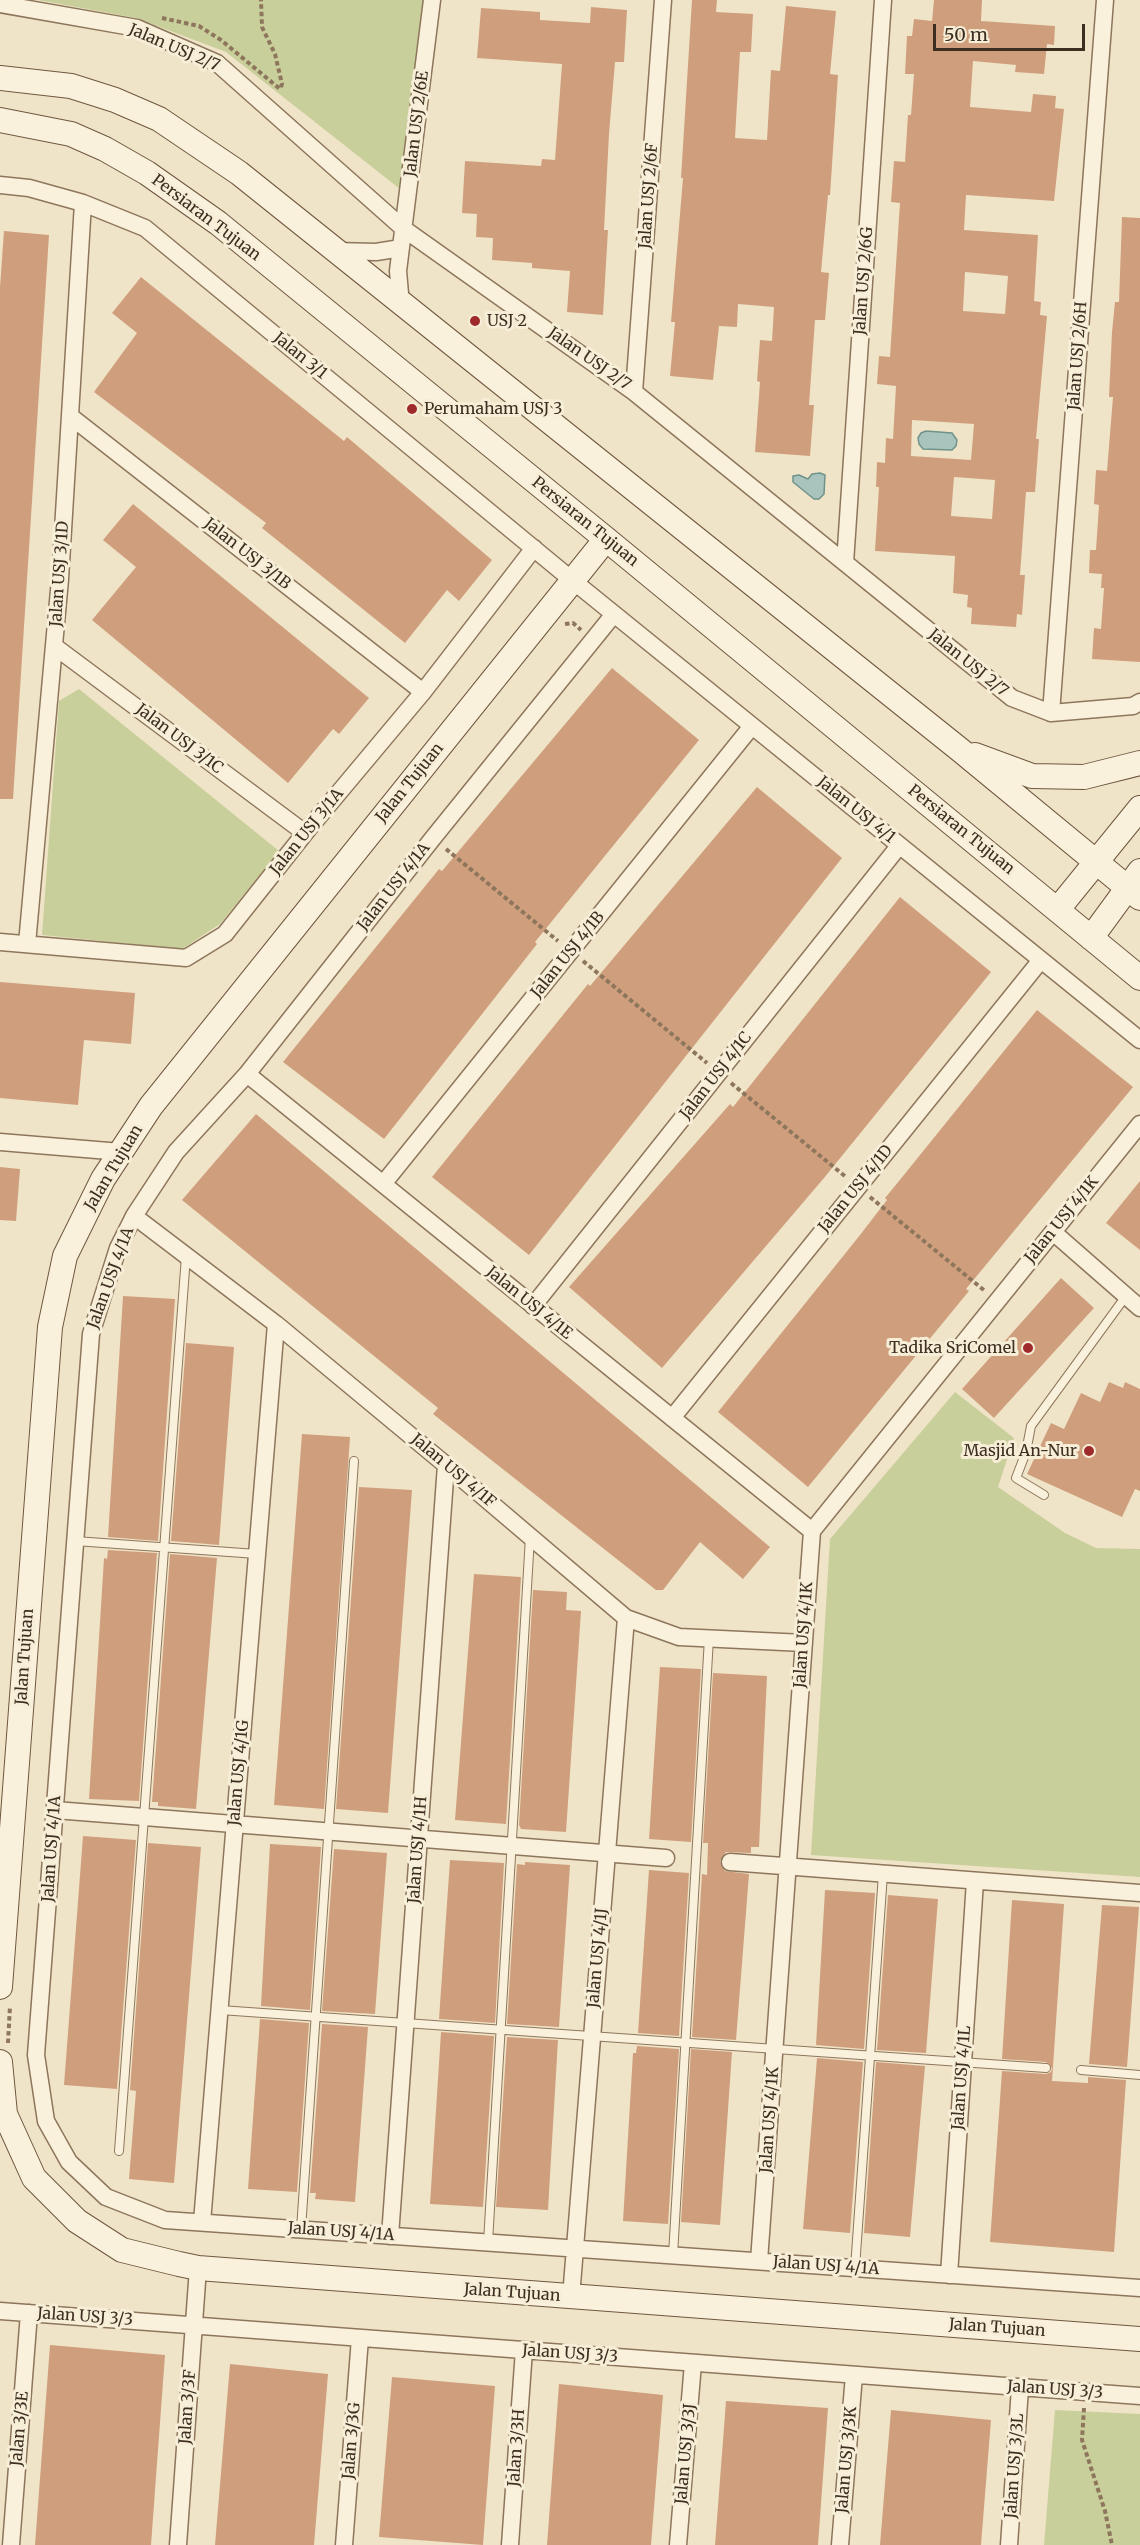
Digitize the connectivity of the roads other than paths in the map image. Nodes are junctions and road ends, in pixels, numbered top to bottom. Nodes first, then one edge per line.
1 (432, 0) edge
2 (663, 0) edge
3 (884, 0) edge
4 (1105, 0) edge
5 (0, 4) edge
6 (0, 78) edge
7 (0, 120) edge
8 (0, 184) edge
9 (83, 203) junction
10 (404, 229) junction
11 (401, 248) junction
12 (335, 251) junction
13 (401, 305) junction
14 (634, 392) junction
15 (70, 416) junction
16 (606, 539) junction
17 (534, 548) junction
18 (845, 563) junction
19 (572, 580) junction
20 (614, 614) junction
21 (54, 646) junction
22 (423, 692) junction
23 (1137, 704) edge
24 (1051, 713) junction
25 (752, 726) junction
26 (959, 749) junction
27 (1140, 763) edge
28 (1140, 808) edge
29 (305, 833) junction
30 (899, 846) junction
31 (1095, 863) junction
32 (1136, 885) edge
33 (1058, 909) junction
34 (1091, 938) junction
35 (0, 942) edge
36 (27, 944) junction
37 (1041, 960) junction
38 (1140, 978) edge
39 (1140, 1040) edge
40 (247, 1074) junction
41 (1140, 1124) edge
42 (0, 1142) edge
43 (121, 1152) junction
44 (383, 1184) junction
45 (134, 1216) junction
46 (1053, 1232) junction
47 (186, 1256) junction
48 (1126, 1296) junction
49 (533, 1306) junction
50 (1140, 1308) edge
51 (276, 1324) junction
52 (672, 1418) junction
53 (354, 1461) dead end
54 (446, 1465) junction
55 (1044, 1495) dead end
56 (812, 1532) junction
57 (530, 1536) junction
58 (75, 1541) junction
59 (164, 1548) junction
60 (257, 1554) junction
61 (626, 1618) junction
62 (709, 1638) junction
63 (804, 1643) junction
64 (55, 1810) junction
65 (144, 1817) junction
66 (235, 1824) junction
67 (329, 1831) junction
68 (419, 1838) junction
69 (512, 1845) junction
70 (607, 1852) junction
71 (666, 1858) dead end
72 (730, 1862) dead end
73 (788, 1866) junction
74 (883, 1874) junction
75 (975, 1881) junction
76 (1140, 1893) edge
77 (0, 1987) edge
78 (220, 2010) junction
79 (316, 2017) junction
80 (406, 2024) junction
81 (501, 2030) junction
82 (592, 2037) junction
83 (686, 2043) junction
84 (775, 2049) junction
85 (870, 2056) junction
86 (0, 2062) edge
87 (963, 2062) junction
88 (1046, 2068) dead end
89 (1081, 2070) dead end
90 (1140, 2075) edge
91 (119, 2151) dead end
92 (202, 2222) junction
93 (302, 2229) junction
94 (390, 2236) junction
95 (488, 2242) junction
96 (575, 2248) junction
97 (674, 2255) junction
98 (759, 2261) junction
99 (198, 2268) junction
100 (855, 2268) junction
101 (949, 2275) junction
102 (1140, 2288) edge
103 (571, 2297) junction
104 (0, 2311) edge
105 (29, 2313) junction
106 (194, 2325) junction
107 (360, 2338) junction
108 (1140, 2339) edge
109 (524, 2350) junction
110 (693, 2363) junction
111 (854, 2375) junction
112 (1020, 2388) junction
113 (1140, 2396) edge
114 (11, 2545) edge
115 (178, 2545) edge
116 (344, 2545) edge
117 (510, 2545) edge
118 (678, 2545) edge
119 (840, 2545) edge
120 (1009, 2545) edge

1 - 10 street, Jalan USJ 2/6E
2 - 14 street, Jalan USJ 2/6F
3 - 18 street, Jalan USJ 2/6G
4 - 24 street, Jalan USJ 2/6H
5 - 10 street, Jalan USJ 2/7
6 - 12 main road
7 - 16 main road, Persiaran Tujuan
8 - 9 street, Jalan 3/1
9 - 15 street, Jalan USJ 3/1D
9 - 17 street, Jalan 3/1
10 - 11 street, Jalan USJ 2/6E
10 - 14 street, Jalan USJ 2/7
11 - 12 street
11 - 13 street, Jalan USJ 2/6E
12 - 13 main road
13 - 26 main road
14 - 18 street, Jalan USJ 2/7
15 - 21 street, Jalan USJ 3/1D
15 - 22 street, Jalan USJ 3/1B
16 - 19 main road, Jalan Tujuan
16 - 33 main road, Persiaran Tujuan
17 - 19 street, Jalan 3/1
17 - 22 street, Jalan USJ 3/1A
18 - 24 street, Jalan USJ 2/7
19 - 20 street, Jalan USJ 4/1
19 - 43 main road, Jalan Tujuan
20 - 25 street, Jalan USJ 4/1
20 - 40 street, Jalan USJ 4/1A
21 - 29 street, Jalan USJ 3/1C
21 - 36 street, Jalan USJ 3/1D
22 - 29 street, Jalan USJ 3/1A
23 - 24 street, Jalan USJ 2/7
25 - 30 street, Jalan USJ 4/1
25 - 44 street, Jalan USJ 4/1B
26 - 27 main road
26 - 31 main road
28 - 31 main road
29 - 36 street, Jalan USJ 3/1A
30 - 37 street, Jalan USJ 4/1
30 - 49 street, Jalan USJ 4/1C
31 - 32 main road
31 - 33 main road
32 - 34 main road
33 - 34 main road, Persiaran Tujuan
34 - 38 main road, Persiaran Tujuan
35 - 36 street, Jalan USJ 3/1A
37 - 39 street, Jalan USJ 4/1
37 - 52 street, Jalan USJ 4/1D
40 - 44 street, Jalan USJ 4/1E
40 - 45 street, Jalan USJ 4/1A
41 - 46 street, Jalan USJ 4/1K
42 - 43 street
43 - 77 main road, Jalan Tujuan
44 - 49 street, Jalan USJ 4/1E
45 - 47 street, Jalan USJ 4/1F
45 - 58 street, Jalan USJ 4/1A
46 - 48 street
46 - 56 street, Jalan USJ 4/1K
47 - 51 street, Jalan USJ 4/1F
47 - 59 lane
48 - 50 street
48 - 55 lane
49 - 52 street, Jalan USJ 4/1E
51 - 54 street, Jalan USJ 4/1F
51 - 60 street, Jalan USJ 4/1G
52 - 56 street, Jalan USJ 4/1E
53 - 67 lane
54 - 57 street, Jalan USJ 4/1F
54 - 68 street, Jalan USJ 4/1H
56 - 63 street, Jalan USJ 4/1K
57 - 61 street, Jalan USJ 4/1F
57 - 69 lane
58 - 59 lane
58 - 64 street, Jalan USJ 4/1A
59 - 60 lane
59 - 65 lane
60 - 66 street, Jalan USJ 4/1G
61 - 62 street, Jalan USJ 4/1F
61 - 70 street, Jalan USJ 4/1J
62 - 63 street, Jalan USJ 4/1F
62 - 83 lane
63 - 73 street, Jalan USJ 4/1K
64 - 65 street
64 - 92 street, Jalan USJ 4/1A
65 - 66 street
65 - 91 lane
66 - 67 street
66 - 78 street, Jalan USJ 4/1G
67 - 68 street
67 - 79 lane
68 - 69 street
68 - 80 street, Jalan USJ 4/1H
69 - 70 street
69 - 81 lane
70 - 71 street
70 - 82 street, Jalan USJ 4/1J
72 - 73 street
73 - 74 street
73 - 84 street, Jalan USJ 4/1K
74 - 75 street
74 - 85 lane
75 - 76 street
75 - 87 street, Jalan USJ 4/1L
78 - 79 lane
78 - 92 street, Jalan USJ 4/1G
79 - 80 lane
79 - 93 lane
80 - 81 lane
80 - 94 street, Jalan USJ 4/1H
81 - 82 lane
81 - 95 lane
82 - 83 lane
82 - 96 street, Jalan USJ 4/1J
83 - 84 lane
83 - 97 lane
84 - 85 lane
84 - 98 street, Jalan USJ 4/1K
85 - 87 lane
85 - 100 lane
86 - 99 main road, Jalan Tujuan
87 - 88 lane
87 - 101 street, Jalan USJ 4/1L
89 - 90 lane
92 - 93 street, Jalan USJ 4/1A
93 - 94 street, Jalan USJ 4/1A
94 - 95 street, Jalan USJ 4/1A
95 - 96 street, Jalan USJ 4/1A
96 - 97 street, Jalan USJ 4/1A
96 - 103 street, Jalan USJ 4/1J
97 - 98 street, Jalan USJ 4/1A
98 - 100 street, Jalan USJ 4/1A
99 - 103 main road, Jalan Tujuan
99 - 106 street, Jalan 3/3F
100 - 101 street, Jalan USJ 4/1A
101 - 102 street, Jalan USJ 4/1A
103 - 108 main road, Jalan Tujuan
104 - 105 street, Jalan USJ 3/3
105 - 106 street, Jalan USJ 3/3
105 - 114 street, Jalan 3/3E
106 - 107 street, Jalan USJ 3/3
106 - 115 street, Jalan 3/3F
107 - 109 street, Jalan USJ 3/3
107 - 116 street, Jalan 3/3G
109 - 110 street, Jalan USJ 3/3
109 - 117 street, Jalan 3/3H
110 - 111 street, Jalan USJ 3/3
110 - 118 street, Jalan USJ 3/3J
111 - 112 street, Jalan USJ 3/3
111 - 119 street, Jalan USJ 3/3K
112 - 113 street, Jalan USJ 3/3
112 - 120 street, Jalan USJ 3/3L

